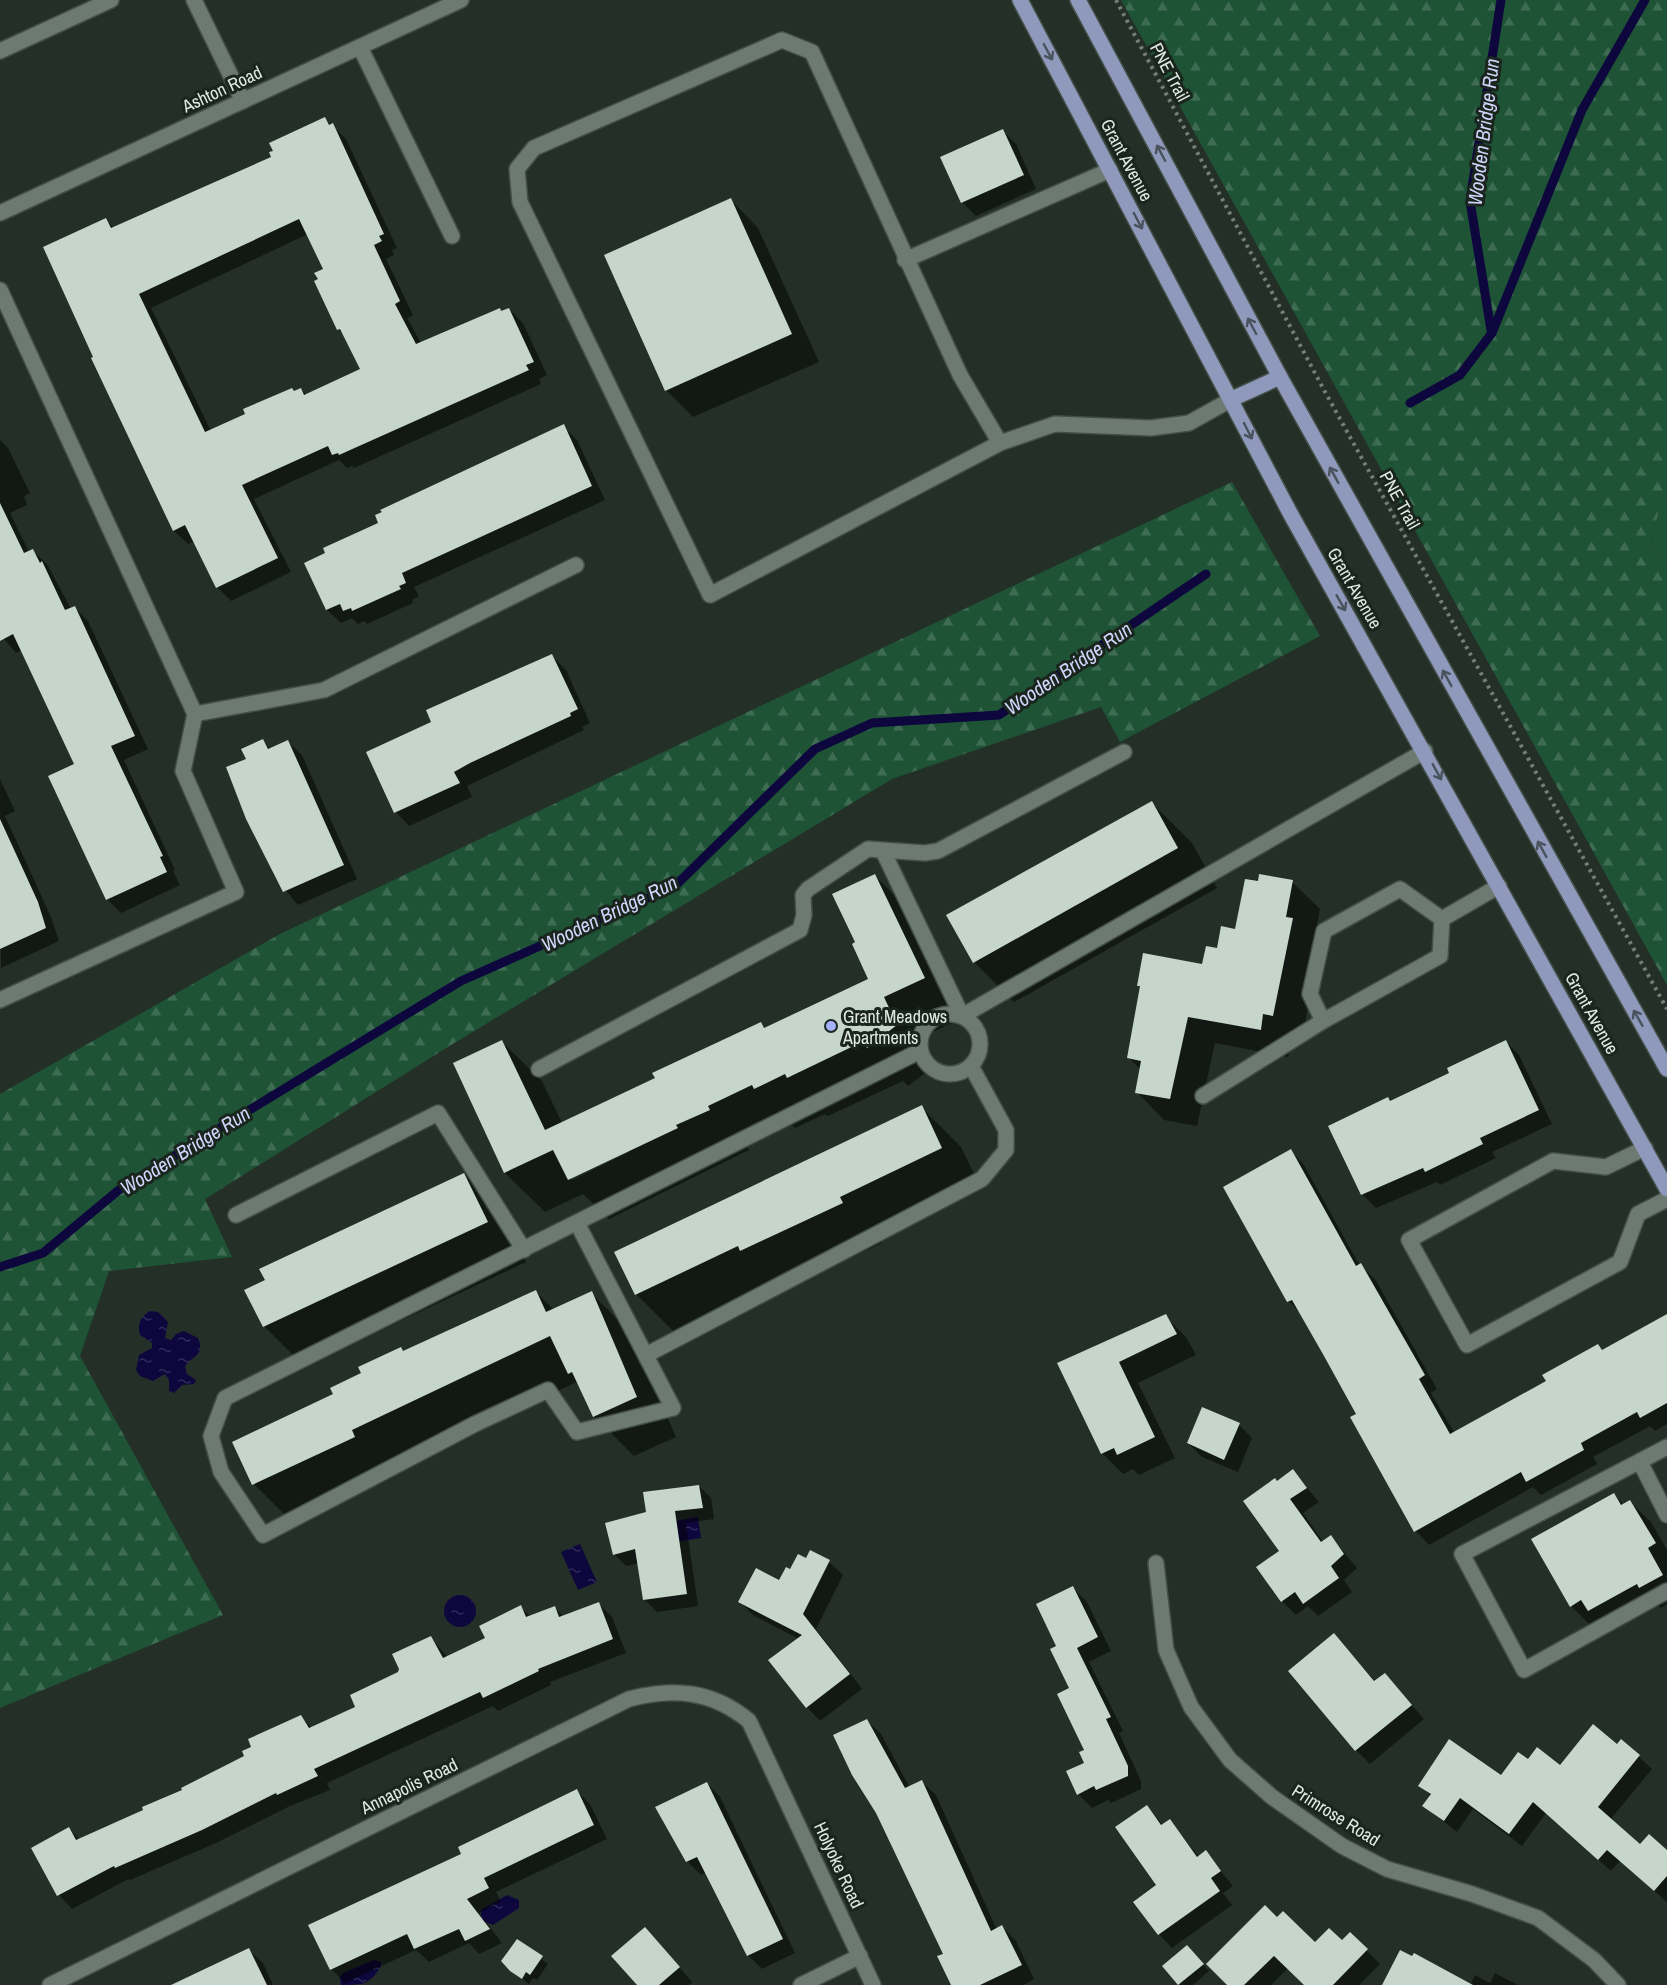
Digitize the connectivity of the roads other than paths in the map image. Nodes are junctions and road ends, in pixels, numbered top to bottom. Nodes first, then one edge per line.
1 (111, 0) edge
2 (194, 0) edge
3 (461, 0) edge
4 (1020, 0) edge
5 (1078, 0) edge
6 (360, 47) junction
7 (0, 51) edge
8 (243, 101) junction
9 (1110, 170) junction
10 (0, 213) edge
11 (452, 236) dead end
12 (905, 260) junction
13 (0, 290) edge
14 (1280, 377) junction
15 (1232, 399) junction
16 (1000, 443) junction
17 (576, 565) dead end
18 (195, 714) junction
19 (1425, 751) junction
20 (1124, 752) dead end
21 (883, 851) junction
22 (1499, 886) junction
23 (1442, 919) junction
24 (0, 1000) edge
25 (962, 1016) junction
26 (1323, 1022) junction
27 (920, 1051) junction
28 (971, 1066) junction
29 (540, 1068) dead end
30 (1667, 1069) edge
31 (1203, 1096) dead end
32 (1645, 1148) junction
33 (1667, 1189) edge
34 (1667, 1200) edge
35 (236, 1215) dead end
36 (577, 1223) junction
37 (524, 1250) junction
38 (646, 1355) junction
39 (1667, 1447) edge
40 (1640, 1462) junction
41 (1667, 1515) edge
42 (1156, 1563) dead end
43 (1667, 1591) edge
44 (769, 1762) joint
45 (860, 1956) junction
46 (74, 1980) edge
47 (50, 1985) edge
48 (801, 1985) edge
49 (873, 1985) edge
50 (1618, 1985) edge

1 - 7 street
2 - 8 street
3 - 6 street, Ashton Road
4 -> 9 main road, Grant Avenue
14 -> 5 main road, Grant Avenue
6 - 8 street, Ashton Road
6 - 11 street
8 - 10 street, Ashton Road
9 - 12 street
9 -> 15 main road, Grant Avenue
12 - 16 street
12 - 16 street
13 - 18 street
14 - 15 main road
30 -> 14 main road, Grant Avenue
15 - 16 street
15 -> 19 main road, Grant Avenue
17 - 18 street
18 - 24 street
19 -> 22 main road, Grant Avenue
19 - 25 street
20 - 21 street
21 - 25 street
21 - 29 street
22 - 23 street
22 - 32 main road, Grant Avenue
23 - 26 street
23 - 26 street
25 - 27 street
25 - 28 street
26 - 31 street
27 - 28 street
27 - 36 street
28 - 38 street
32 - 33 main road, Grant Avenue
32 - 34 street
35 - 37 street
36 - 37 street
36 - 38 street
37 - 38 street
39 - 40 street
40 - 41 street
40 - 43 street
42 - 50 street, Primrose Road
44 - 45 street, Holyoke Road
44 - 46 street, Annapolis Road
45 - 48 street
45 - 49 street, Holyoke Road
46 - 47 street, Annapolis Road

